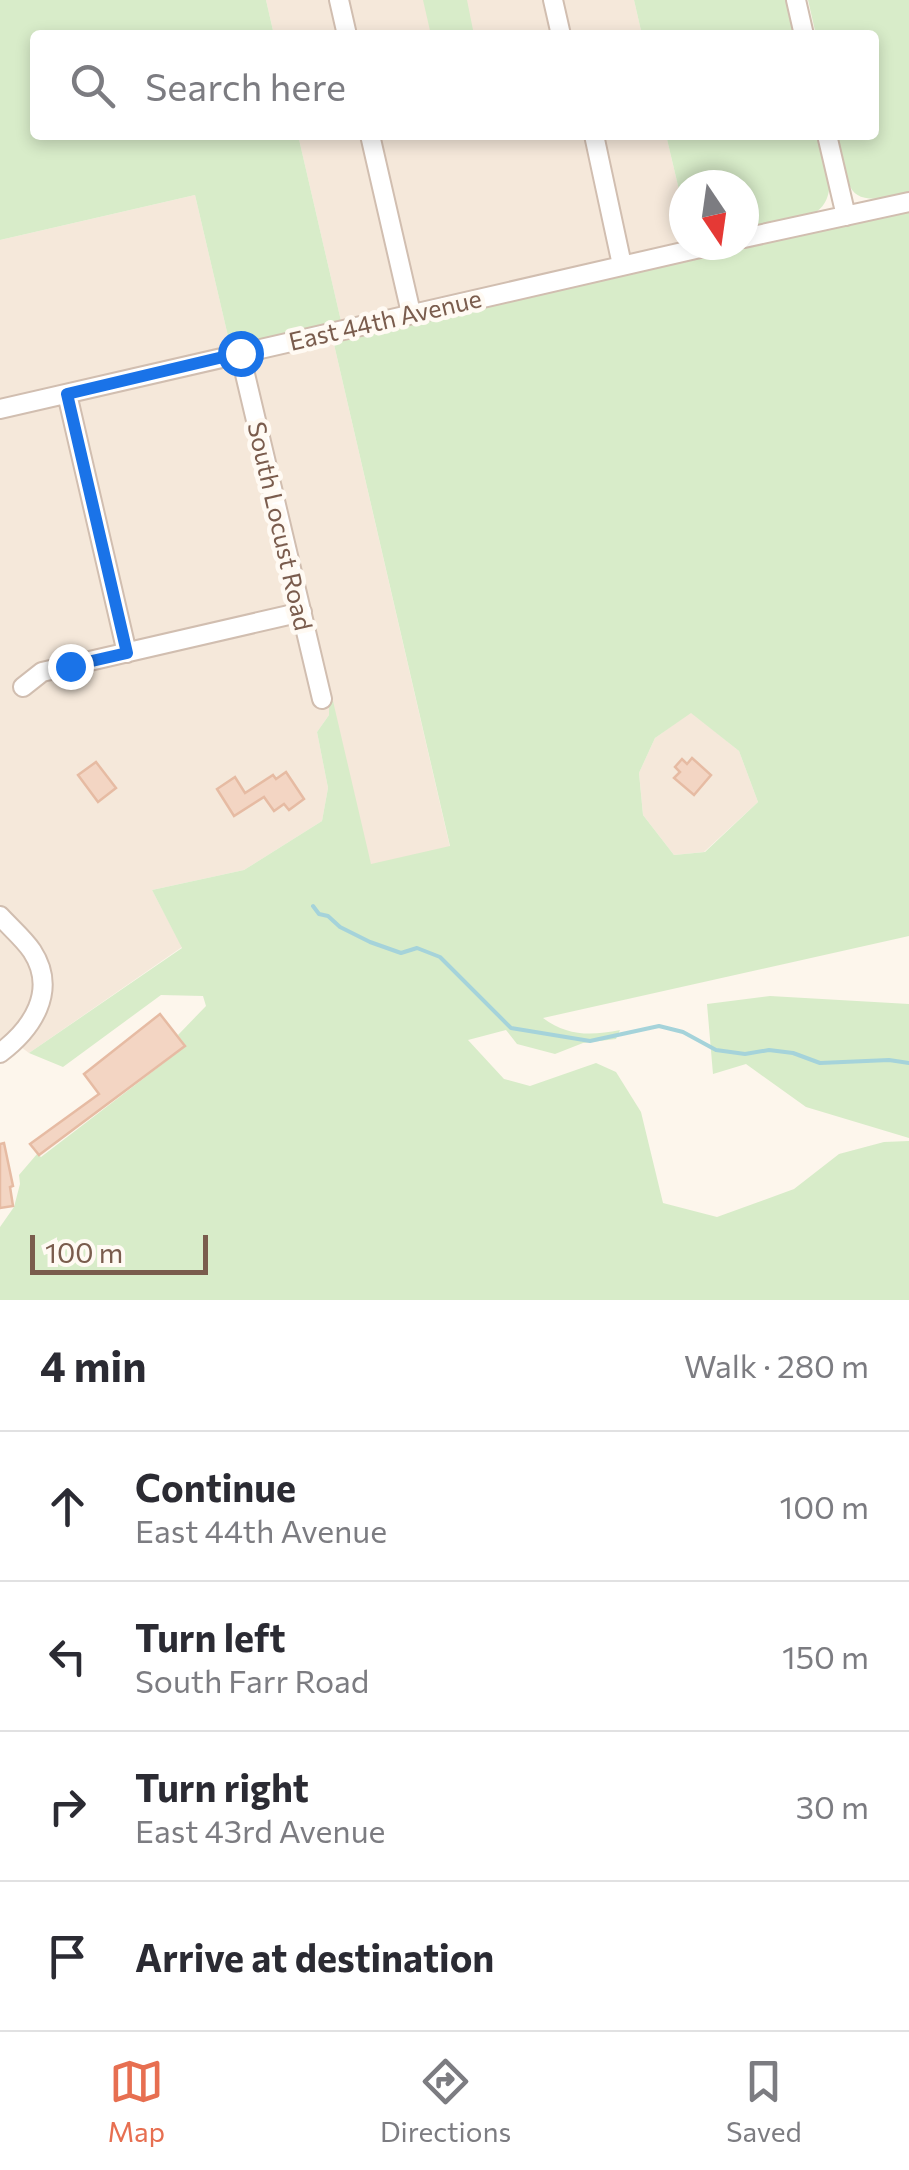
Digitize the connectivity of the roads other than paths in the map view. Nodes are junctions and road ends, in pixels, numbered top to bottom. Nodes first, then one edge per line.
1 (339, 0) edge
2 (553, 0) edge
3 (796, 0) edge
4 (346, 30) edge
5 (560, 30) edge
6 (803, 30) edge
7 (371, 140) edge
8 (595, 140) edge
9 (828, 140) edge
10 (909, 202) edge
11 (846, 216) junction
12 (759, 235) edge
13 (669, 255) edge
14 (622, 265) junction
15 (411, 313) junction
16 (240, 353) junction
17 (67, 394) junction
18 (0, 409) edge
19 (302, 612) junction
20 (127, 653) junction
21 (23, 687) dead end
22 (322, 699) dead end
23 (0, 916) edge
24 (0, 1053) edge

1 - 4 street
2 - 5 street
3 - 6 street
7 - 15 street
8 - 14 street
9 - 11 street
10 - 11 street
11 - 12 street
13 - 14 street, East 44th Avenue
14 - 15 street, East 44th Avenue
15 - 16 street, East 44th Avenue
16 - 17 street, East 44th Avenue
16 - 19 street, South Locust Road
17 - 18 street, East 44th Avenue
17 - 20 street
19 - 20 street
19 - 22 street, South Locust Road
20 - 21 street
23 - 24 street

